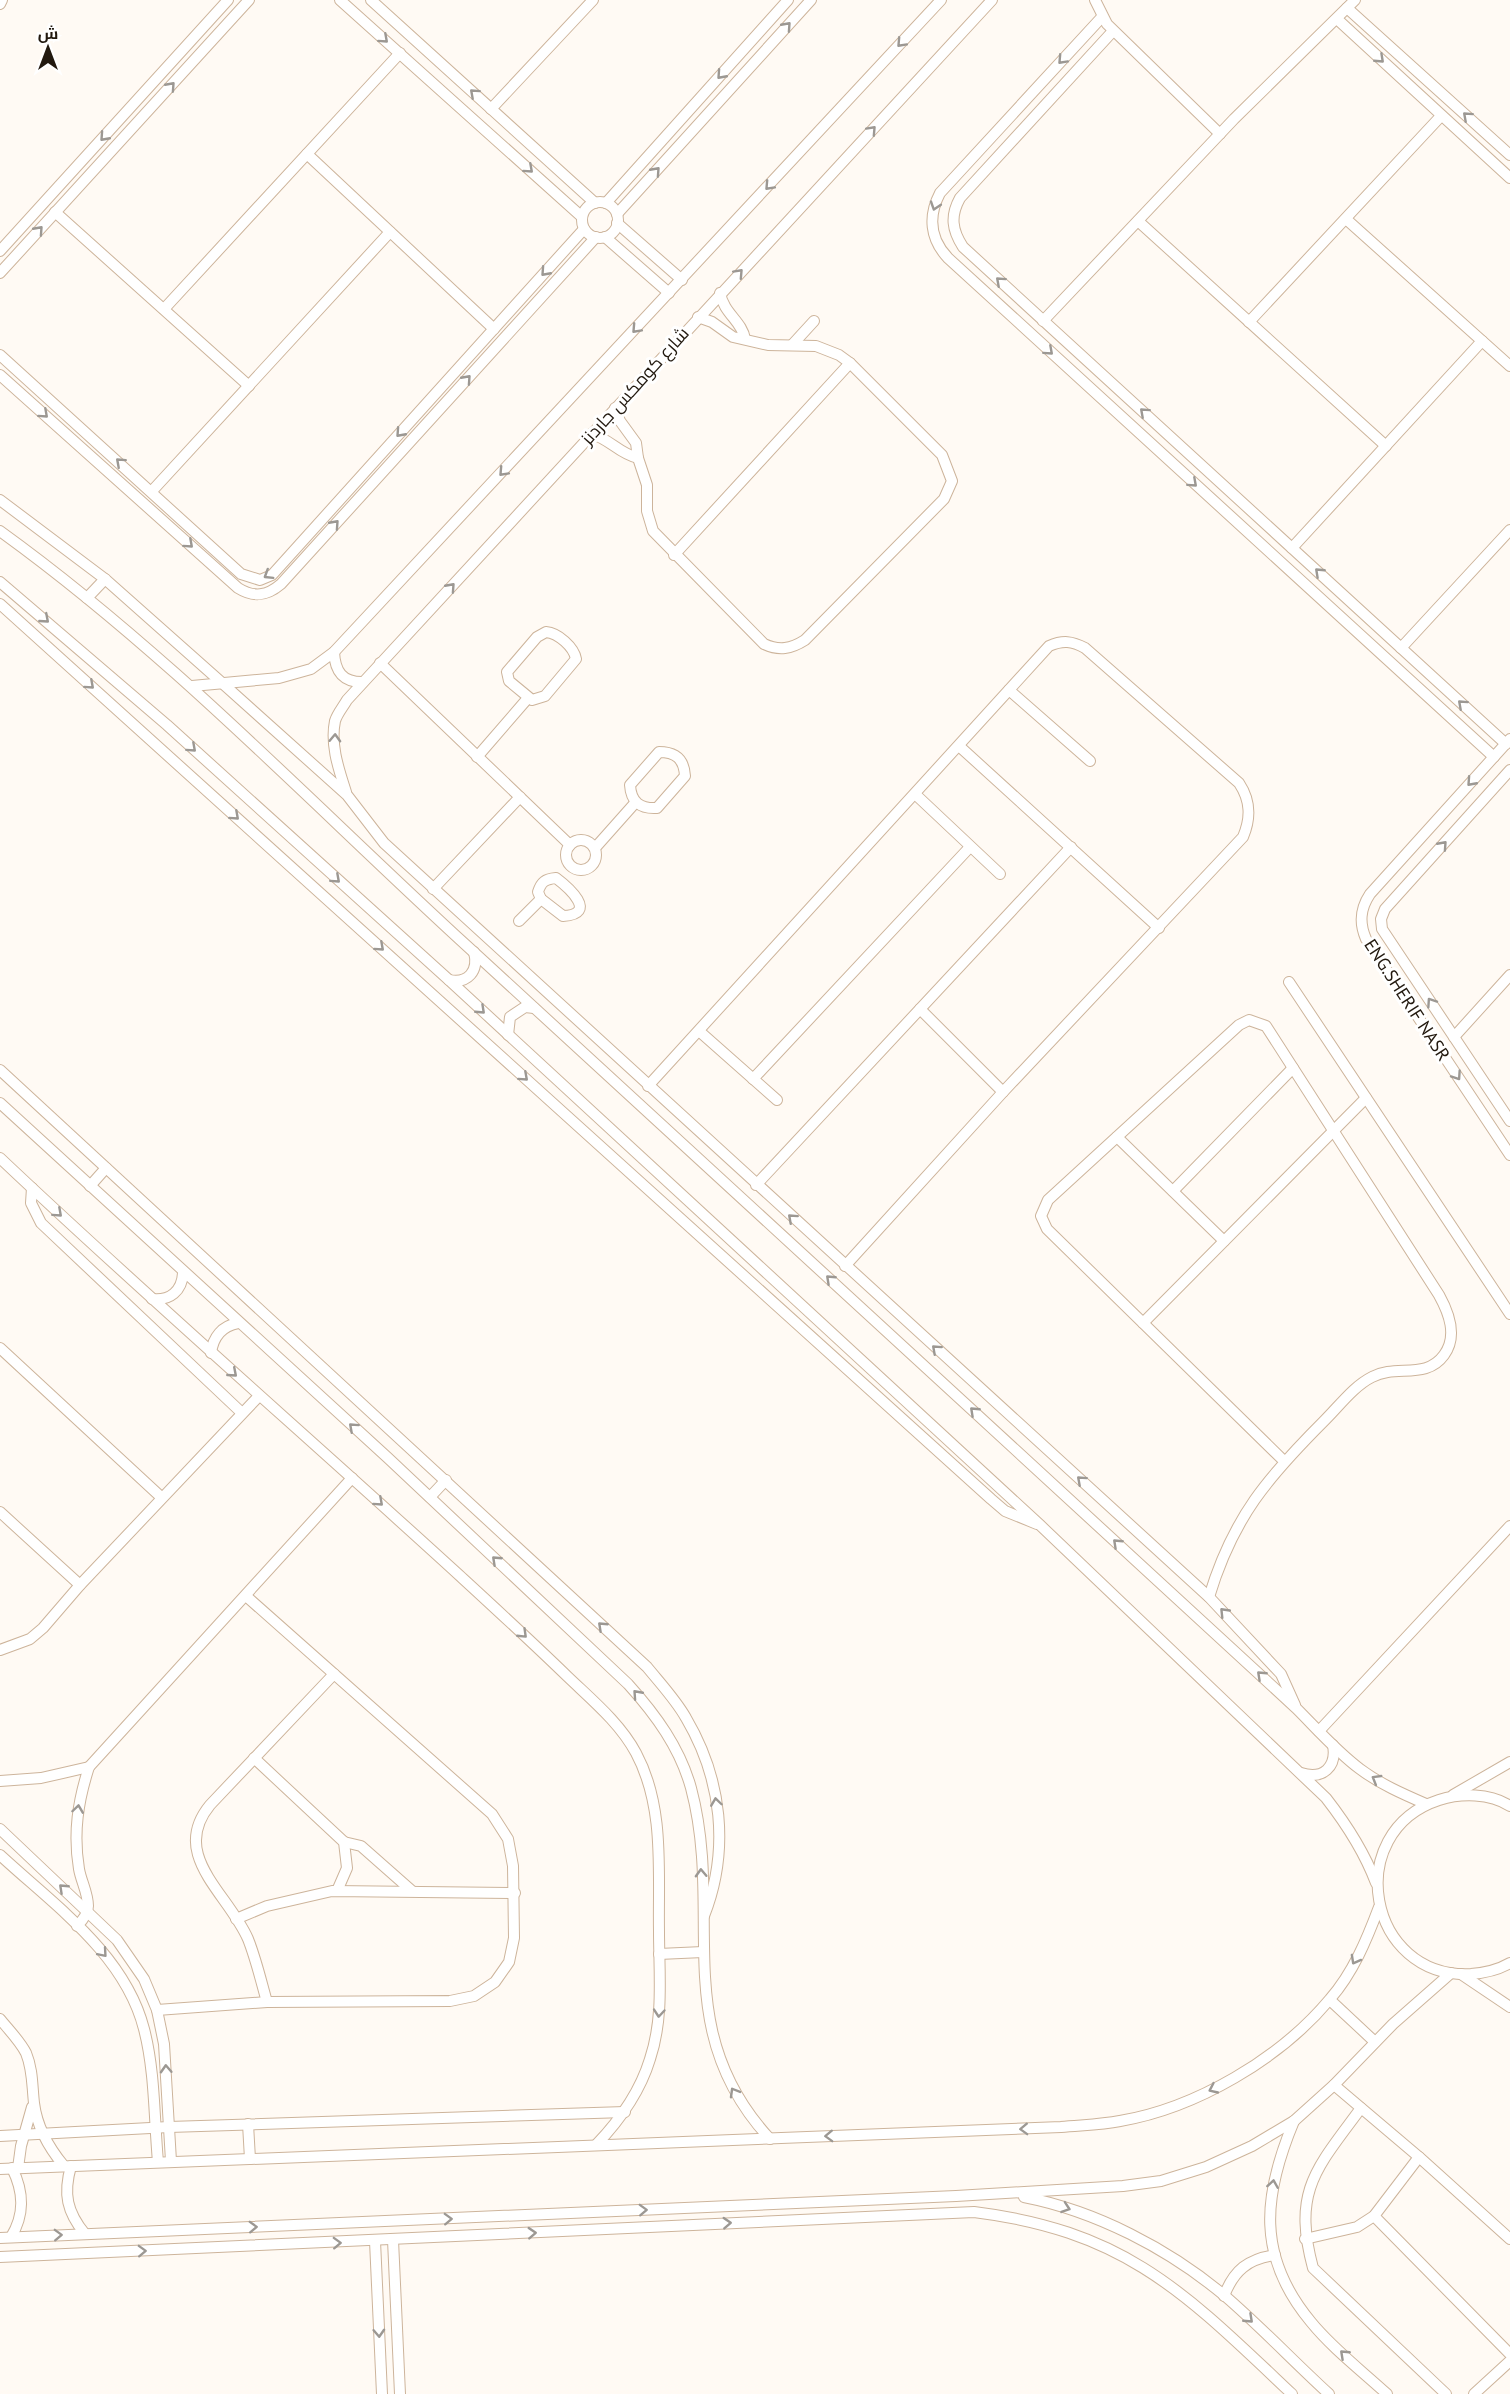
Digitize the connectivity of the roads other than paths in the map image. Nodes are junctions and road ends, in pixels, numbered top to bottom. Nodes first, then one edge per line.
1 (2, 0) edge
2 (228, 0) edge
3 (249, 0) edge
4 (340, 0) edge
5 (371, 0) edge
6 (788, 0) edge
7 (811, 0) edge
8 (941, 0) edge
9 (992, 0) edge
10 (1095, 0) edge
11 (586, 2) edge
12 (0, 4) edge
13 (1351, 4) edge
14 (1102, 17) junction
15 (1337, 20) junction
16 (1113, 31) junction
17 (400, 53) junction
18 (1440, 92) junction
19 (1428, 104) junction
20 (491, 109) junction
21 (1441, 116) junction
22 (1220, 134) junction
23 (307, 154) junction
24 (1510, 155) edge
25 (1510, 178) edge
26 (601, 203) junction
27 (55, 212) junction
28 (582, 217) junction
29 (617, 218) junction
30 (1346, 219) junction
31 (1138, 221) junction
32 (584, 229) junction
33 (390, 232) junction
34 (600, 237) junction
35 (0, 251) edge
36 (0, 273) edge
37 (682, 280) junction
38 (669, 293) junction
39 (720, 293) junction
40 (164, 309) junction
41 (698, 317) junction
42 (814, 321) dead end
43 (1043, 321) junction
44 (1249, 322) junction
45 (494, 329) junction
46 (745, 339) junction
47 (1482, 341) junction
48 (792, 345) junction
49 (0, 355) edge
50 (850, 363) junction
51 (1510, 366) edge
52 (0, 375) edge
53 (249, 386) junction
54 (615, 408) junction
55 (591, 434) junction
56 (1386, 446) junction
57 (638, 458) junction
58 (152, 491) junction
59 (0, 500) edge
60 (1510, 530) edge
61 (0, 531) edge
62 (1292, 548) junction
63 (674, 555) junction
64 (105, 579) junction
65 (0, 582) edge
66 (87, 598) junction
67 (0, 604) edge
68 (1401, 648) junction
69 (334, 652) junction
70 (380, 663) junction
71 (221, 682) junction
72 (362, 682) junction
73 (192, 686) junction
74 (1009, 690) junction
75 (528, 698) junction
76 (167, 725) junction
77 (151, 740) junction
78 (1508, 741) edge
79 (959, 746) junction
80 (477, 757) junction
81 (1494, 757) junction
82 (1090, 761) dead end
83 (1510, 770) edge
84 (347, 795) junction
85 (915, 795) junction
86 (520, 797) junction
87 (635, 803) junction
88 (384, 843) junction
89 (570, 845) junction
90 (970, 847) junction
91 (1071, 847) junction
92 (595, 848) junction
93 (372, 857) junction
94 (579, 870) junction
95 (1000, 874) dead end
96 (566, 886) junction
97 (433, 889) junction
98 (541, 899) junction
99 (519, 921) dead end
100 (1159, 928) junction
101 (474, 952) junction
102 (1510, 975) edge
103 (449, 980) junction
104 (1289, 982) dead end
105 (534, 1008) junction
106 (920, 1009) junction
107 (699, 1030) junction
108 (508, 1035) junction
109 (1454, 1037) junction
110 (1293, 1068) junction
111 (0, 1070) edge
112 (753, 1079) junction
113 (648, 1086) junction
114 (1003, 1092) junction
115 (1366, 1098) junction
116 (777, 1100) dead end
117 (0, 1103) edge
118 (1510, 1121) edge
119 (1333, 1131) junction
120 (1117, 1137) junction
121 (1508, 1149) edge
122 (0, 1158) edge
123 (106, 1168) junction
124 (756, 1185) junction
125 (90, 1186) junction
126 (32, 1188) junction
127 (1173, 1191) junction
128 (1224, 1241) junction
129 (845, 1266) junction
130 (183, 1273) junction
131 (152, 1299) junction
132 (1510, 1314) edge
133 (238, 1323) junction
134 (1143, 1323) junction
135 (0, 1348) edge
136 (211, 1353) junction
137 (259, 1396) junction
138 (242, 1413) junction
139 (1284, 1461) junction
140 (352, 1478) junction
141 (446, 1480) junction
142 (161, 1497) junction
143 (430, 1497) junction
144 (0, 1512) edge
145 (1040, 1525) junction
146 (1510, 1526) edge
147 (80, 1585) junction
148 (246, 1596) junction
149 (1209, 1597) junction
150 (0, 1650) edge
151 (334, 1674) junction
152 (1296, 1708) junction
153 (1319, 1731) junction
154 (1333, 1745) junction
155 (254, 1758) junction
156 (1510, 1762) edge
157 (89, 1767) junction
158 (1301, 1773) junction
159 (0, 1781) edge
160 (1451, 1796) junction
161 (1426, 1804) junction
162 (1510, 1806) edge
163 (0, 1829) edge
164 (344, 1842) junction
165 (0, 1855) edge
166 (1376, 1883) junction
167 (337, 1891) junction
168 (412, 1891) junction
169 (515, 1893) junction
170 (1379, 1907) junction
171 (87, 1912) junction
172 (236, 1919) junction
173 (702, 1921) junction
174 (77, 1926) junction
175 (703, 1952) junction
176 (659, 1954) junction
177 (1510, 1963) edge
178 (1456, 1974) junction
179 (1330, 2000) junction
180 (267, 2001) junction
181 (1510, 2007) edge
182 (157, 2010) junction
183 (0, 2019) edge
184 (1375, 2042) junction
185 (1334, 2085) junction
186 (34, 2101) junction
187 (1361, 2108) junction
188 (625, 2112) junction
189 (1294, 2121) junction
190 (248, 2124) junction
191 (169, 2127) junction
192 (155, 2128) junction
193 (43, 2134) junction
194 (25, 2135) junction
195 (0, 2136) edge
196 (770, 2139) junction
197 (596, 2145) junction
198 (1419, 2157) junction
199 (250, 2159) junction
200 (171, 2161) junction
201 (158, 2162) junction
202 (68, 2166) junction
203 (15, 2168) junction
204 (0, 2169) edge
205 (1009, 2194) junction
206 (864, 2201) junction
207 (866, 2216) junction
208 (1374, 2216) junction
209 (85, 2234) junction
210 (5, 2237) edge
211 (1305, 2239) junction
212 (393, 2240) junction
213 (1510, 2240) edge
214 (375, 2241) junction
215 (1275, 2255) junction
216 (0, 2257) edge
217 (1224, 2296) junction
218 (1510, 2354) edge
219 (1510, 2361) edge
220 (381, 2394) edge
221 (400, 2394) edge
222 (1292, 2394) edge
223 (1329, 2394) edge
224 (1387, 2394) edge
225 (1446, 2394) edge
226 (1474, 2394) edge

1 - 12 street
2 -> 35 street
27 -> 3 street
4 -> 17 street
20 -> 5 street
6 -> 26 street
29 -> 7 street
8 -> 37 street, شارع كومكس جاردنز
39 -> 9 street, شارع كومكس جاردنز
10 - 14 street
11 - 20 street
13 - 15 street
13 - 18 street
14 - 16 street
14 -> 81 street
15 -> 19 street
15 - 22 street
16 - 22 street
43 -> 16 street
17 - 23 street
17 -> 28 street
18 - 19 street
24 -> 18 street
19 - 21 street
20 - 26 street
21 - 25 street
21 - 30 street
22 - 31 street
23 - 33 street
23 - 40 street
26 - 28 street
26 - 29 street
36 -> 27 street
27 - 40 street
28 - 32 street
29 - 34 street
29 - 37 street
30 - 44 street
30 - 47 street
31 - 43 street
31 - 44 street
32 - 34 street
32 -> 45 street
33 - 45 street
33 - 53 street
34 - 38 street
52 -> 34 street
37 - 38 street, شارع كومكس جاردنز
38 -> 69 street, شارع كومكس جاردنز
39 - 41 street, شارع كومكس جاردنز
39 - 46 street
40 - 53 street
41 - 46 street
41 - 54 street, شارع كومكس جاردنز
42 - 48 street
62 -> 43 street
44 - 56 street
45 -> 58 street
46 - 48 street
47 - 51 street
47 - 56 street
48 - 50 street
58 -> 49 street
50 - 63 street
50 - 63 street
53 - 58 street
54 - 55 street, شارع كومكس جاردنز
54 - 57 street
55 - 57 street
70 -> 55 street, شارع كومكس جاردنز
56 - 62 street
57 - 63 street
59 - 64 street
60 - 68 street
61 - 66 street
68 -> 62 street
64 - 66 street
64 - 71 street
65 -> 76 street
66 - 73 street
67 -> 77 street
78 -> 68 street
69 - 71 street, شارع كومكس جاردنز
69 - 72 street
70 - 72 street, شارع كومكس جاردنز
70 - 80 street
71 - 73 street, شارع كومكس جاردنز
71 - 84 street
84 -> 72 street, شارع كومكس جاردنز
73 - 93 street
74 - 79 street
74 - 82 street
74 - 100 street
75 - 75 street
75 - 80 street
76 - 77 street
76 -> 103 street
77 -> 145 street
78 - 81 street, ENG.SHERIF NASR
79 - 85 street
79 - 91 street
80 - 86 street
81 -> 121 street, ENG.SHERIF NASR
109 -> 83 street
84 - 88 street
85 - 90 street
85 - 107 street
86 - 89 street
86 - 97 street
87 - 87 street
87 - 92 street
88 - 93 street
88 - 97 street
89 - 92 street
89 - 94 street
90 - 95 street
90 - 112 street
91 - 100 street
91 - 106 street
92 - 94 street
93 - 101 street
94 - 96 street
96 - 98 street
96 - 98 street
97 - 113 street
98 - 99 street
100 - 114 street
101 - 103 street
101 - 105 street
102 - 109 street
103 -> 108 street
104 - 115 street
105 - 108 street
152 -> 105 street
106 - 114 street
106 - 124 street
107 - 112 street
107 - 113 street
108 - 145 street
109 - 118 street
110 - 119 street
110 - 120 street
110 - 127 street
111 - 123 street
112 - 116 street
113 - 124 street
114 - 129 street
115 - 119 street
115 - 132 street
117 - 125 street
119 - 128 street
119 - 139 street
120 - 127 street
120 - 134 street
122 - 126 street
123 - 125 street
123 - 141 street
129 -> 124 street
125 - 130 street
126 -> 131 street
126 - 138 street
127 - 128 street
128 - 134 street
149 -> 129 street
130 - 131 street
130 - 133 street
131 - 136 street
133 - 136 street
143 -> 133 street
134 - 139 street
135 - 142 street
136 -> 137 street
137 - 138 street
137 - 140 street
138 - 142 street
139 - 149 street
140 - 148 street
140 -> 176 street
141 - 143 street
173 -> 141 street
142 - 147 street
173 -> 143 street
144 - 147 street
145 - 158 street
146 - 153 street
147 - 150 street
148 - 151 street
148 - 157 street
152 -> 149 street
151 - 155 street
151 - 169 street
152 - 153 street
153 - 154 street
154 - 158 street
161 -> 154 street
155 - 164 street
155 - 172 street
156 - 160 street
157 - 159 street
171 -> 157 street
158 - 166 street
160 - 161 street
160 - 162 street
161 - 166 street
171 -> 163 street
164 - 167 street
164 - 168 street
165 - 174 street
166 - 170 street
167 - 168 street
167 - 172 street
168 - 169 street
169 - 180 street
170 - 178 street
170 -> 179 street
171 - 174 street
171 - 182 street
172 - 180 street
173 - 175 street
174 -> 192 street
175 - 176 street
196 -> 175 street
176 -> 188 street
177 - 178 street
178 - 181 street
178 - 184 street
179 - 184 street
179 -> 196 street
180 - 182 street
191 -> 182 street
183 - 186 street
184 - 185 street
185 - 187 street
185 - 189 street
186 - 193 street
186 - 194 street
187 - 198 street
187 - 211 street
188 - 190 street
188 - 197 street
189 - 205 street
215 -> 189 street
190 - 191 street
190 - 199 street
191 - 192 street
191 - 200 street
192 - 193 street
192 - 201 street
193 - 194 street
193 - 202 street
194 - 195 street
194 - 203 street
196 - 197 street
197 - 199 street
198 - 208 street
198 - 213 street
199 - 200 street
200 - 201 street
201 - 202 street
202 - 203 street
202 - 209 street
203 - 204 street
203 - 210 street
205 - 206 street
205 -> 217 street
206 - 207 street
209 -> 206 street
212 -> 207 street
207 - 222 street
208 - 211 street
208 - 218 street
210 -> 209 street
211 - 225 street
212 - 214 street
212 - 221 street
216 -> 214 street
214 -> 220 street
215 - 217 street
224 -> 215 street
217 -> 223 street
219 - 226 street

